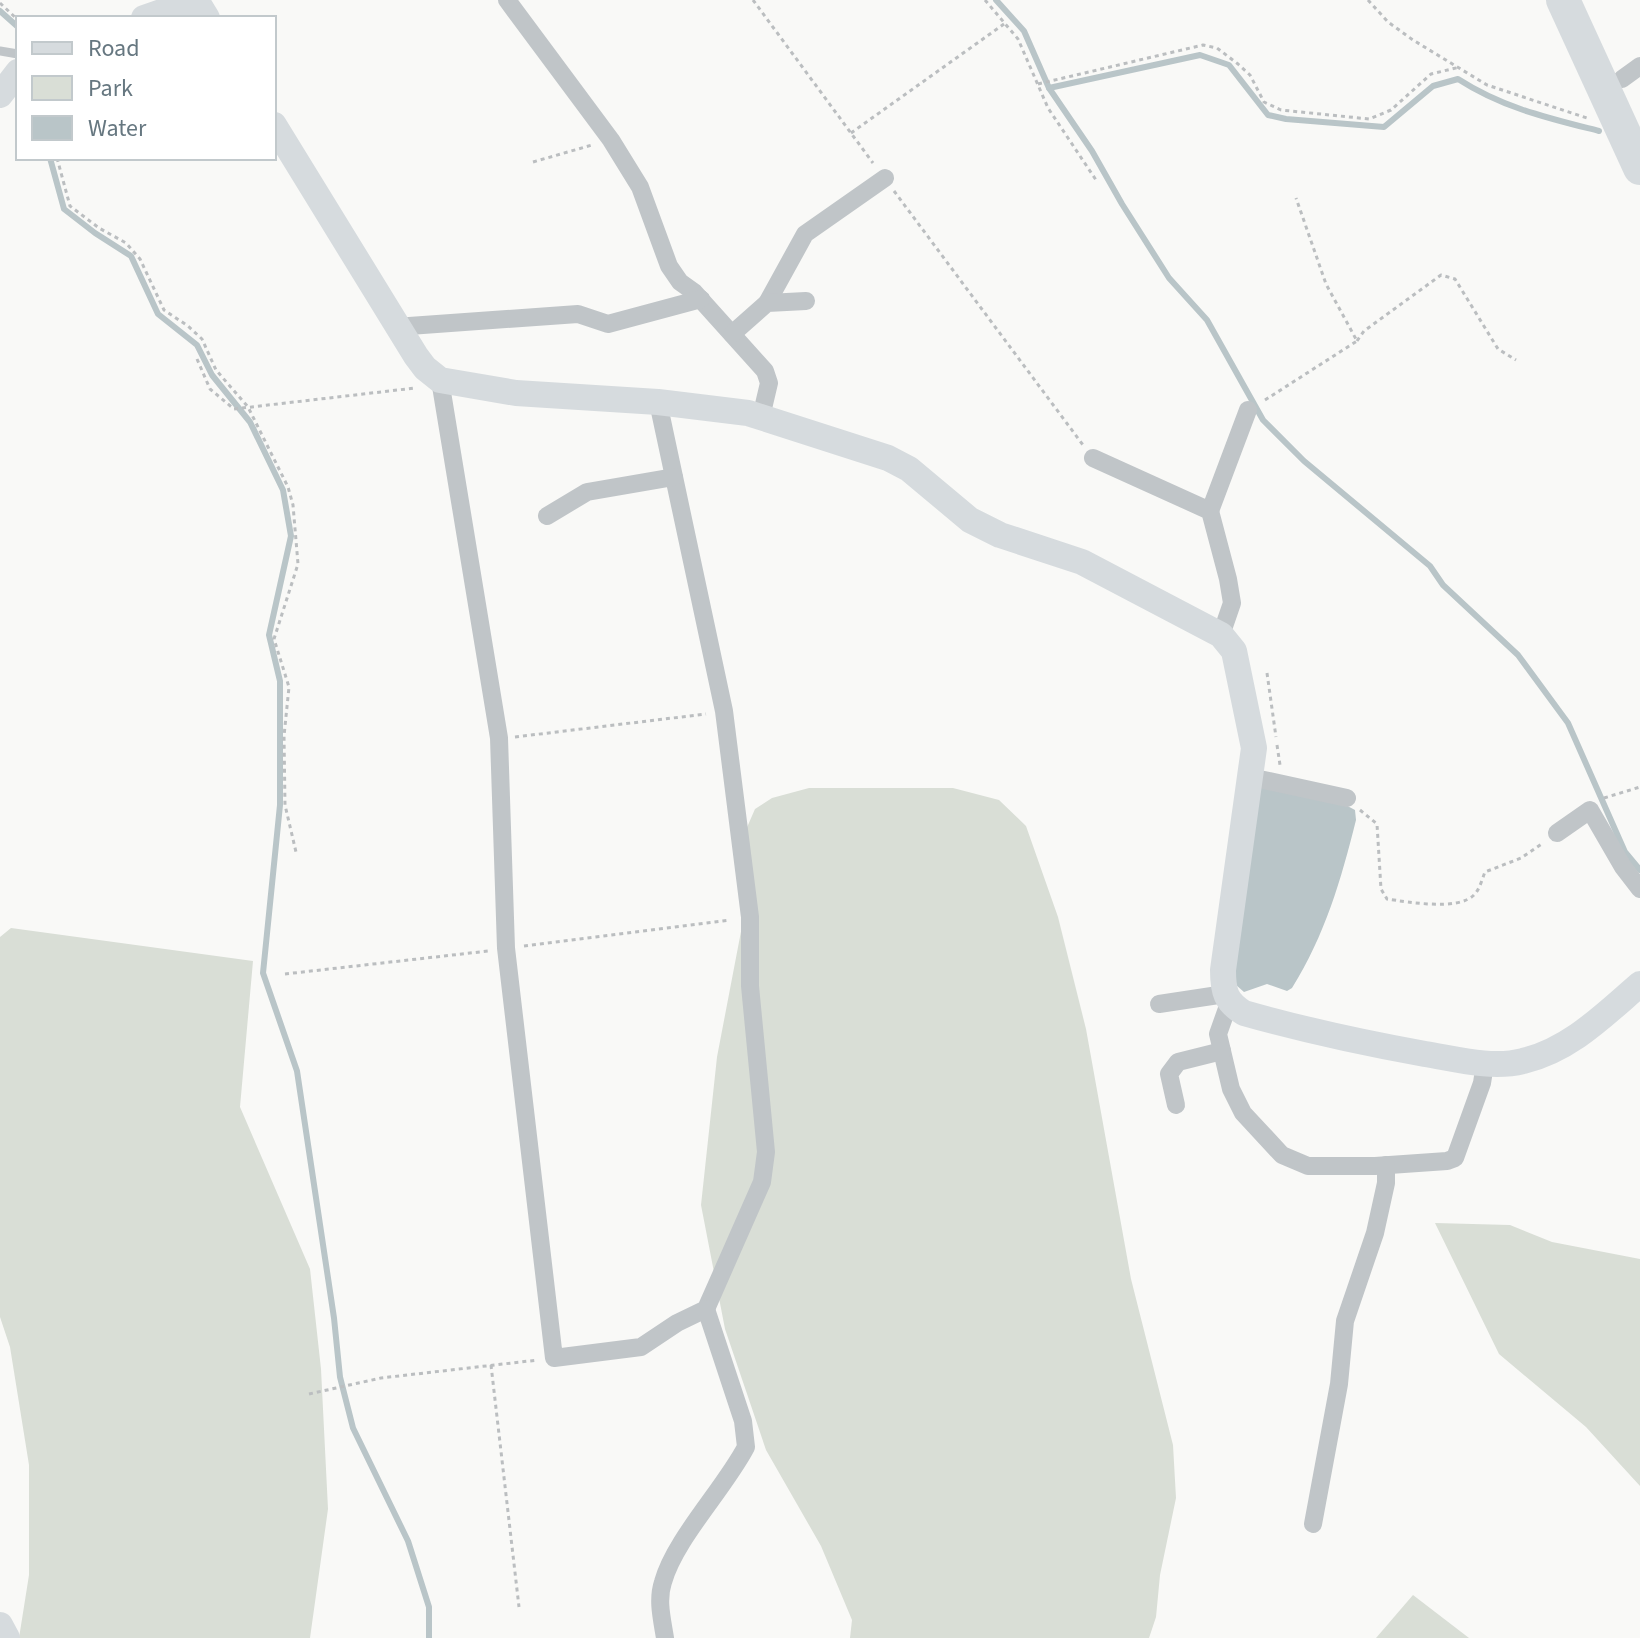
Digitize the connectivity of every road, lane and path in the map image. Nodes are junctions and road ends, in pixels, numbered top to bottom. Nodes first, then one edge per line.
1 (507, 0) edge
2 (753, 0) edge
3 (985, 0) edge
4 (1368, 0) edge
5 (1563, 0) edge
6 (1586, 0) edge
7 (0, 3) edge
8 (150, 16) edge
9 (206, 16) edge
10 (16, 18) edge
11 (1005, 23) junction
12 (1460, 67) junction
13 (16, 75) edge
14 (1038, 84) junction
15 (1629, 94) edge
16 (0, 95) edge
17 (276, 128) edge
18 (851, 133) junction
19 (611, 140) junction
20 (58, 160) edge
21 (533, 162) dead end
22 (1640, 168) edge
23 (885, 178) junction
24 (1096, 180) dead end
25 (1296, 198) dead end
26 (701, 299) junction
27 (806, 301) dead end
28 (767, 303) junction
29 (401, 330) junction
30 (732, 334) junction
31 (1357, 341) junction
32 (197, 359) dead end
33 (1516, 360) dead end
34 (437, 378) junction
35 (658, 402) junction
36 (248, 407) junction
37 (1248, 410) joint
38 (761, 417) junction
39 (1093, 458) joint
40 (674, 477) junction
41 (1210, 511) junction
42 (547, 516) dead end
43 (1221, 635) junction
44 (1267, 673) dead end
45 (724, 711) junction
46 (499, 738) junction
47 (1250, 777) junction
48 (1283, 785) junction
49 (1640, 787) edge
50 (1346, 798) joint
51 (1590, 810) junction
52 (1557, 833) joint
53 (296, 852) dead end
54 (1640, 889) edge
55 (750, 917) junction
56 (506, 948) junction
57 (285, 974) dead end
58 (1640, 984) edge
59 (1227, 999) junction
60 (1159, 1004) dead end
61 (1222, 1051) junction
62 (1485, 1064) junction
63 (1176, 1105) dead end
64 (1386, 1165) junction
65 (706, 1309) junction
66 (554, 1358) junction
67 (491, 1365) junction
68 (309, 1394) dead end
69 (1313, 1524) dead end
70 (519, 1607) dead end
71 (0, 1625) edge
72 (7, 1638) edge
73 (665, 1638) edge

1 - 19 street
2 - 18 path
3 - 11 path
4 - 12 path
5 - 15 highway
6 - 15 highway
7 - 10 path
8 - 9 street
11 - 14 path
11 - 18 path
12 - 14 path
12 - 15 path
13 - 16 street
14 - 24 path
15 - 22 highway
17 - 29 street
18 - 23 path
19 - 21 path
19 - 26 street
20 - 36 path
23 - 28 street
23 - 39 path
25 - 31 path
26 - 29 street
26 - 30 street
27 - 28 street
28 - 30 street
29 - 34 street
30 - 38 street
31 - 33 path
31 - 37 path
32 - 36 path
34 - 35 street
34 - 36 path
34 - 46 street
35 - 38 street
35 - 40 street
36 - 53 path
37 - 41 street
38 - 43 street
39 - 41 street
40 - 42 street
40 - 45 street
41 - 43 street
43 - 47 street
44 - 48 path
45 - 46 path
45 - 55 street
46 - 56 street
47 - 48 street
47 - 59 street
48 - 50 street
49 - 51 path
50 - 52 path
51 - 52 street
51 - 54 street
55 - 56 path
55 - 65 street
56 - 57 path
56 - 66 street
58 - 62 street
59 - 60 street
59 - 61 street
59 - 62 street
61 - 63 street
61 - 64 street
62 - 64 street
64 - 69 street
65 - 66 street
65 - 73 street
66 - 67 path
67 - 68 path
67 - 70 path
71 - 72 street

